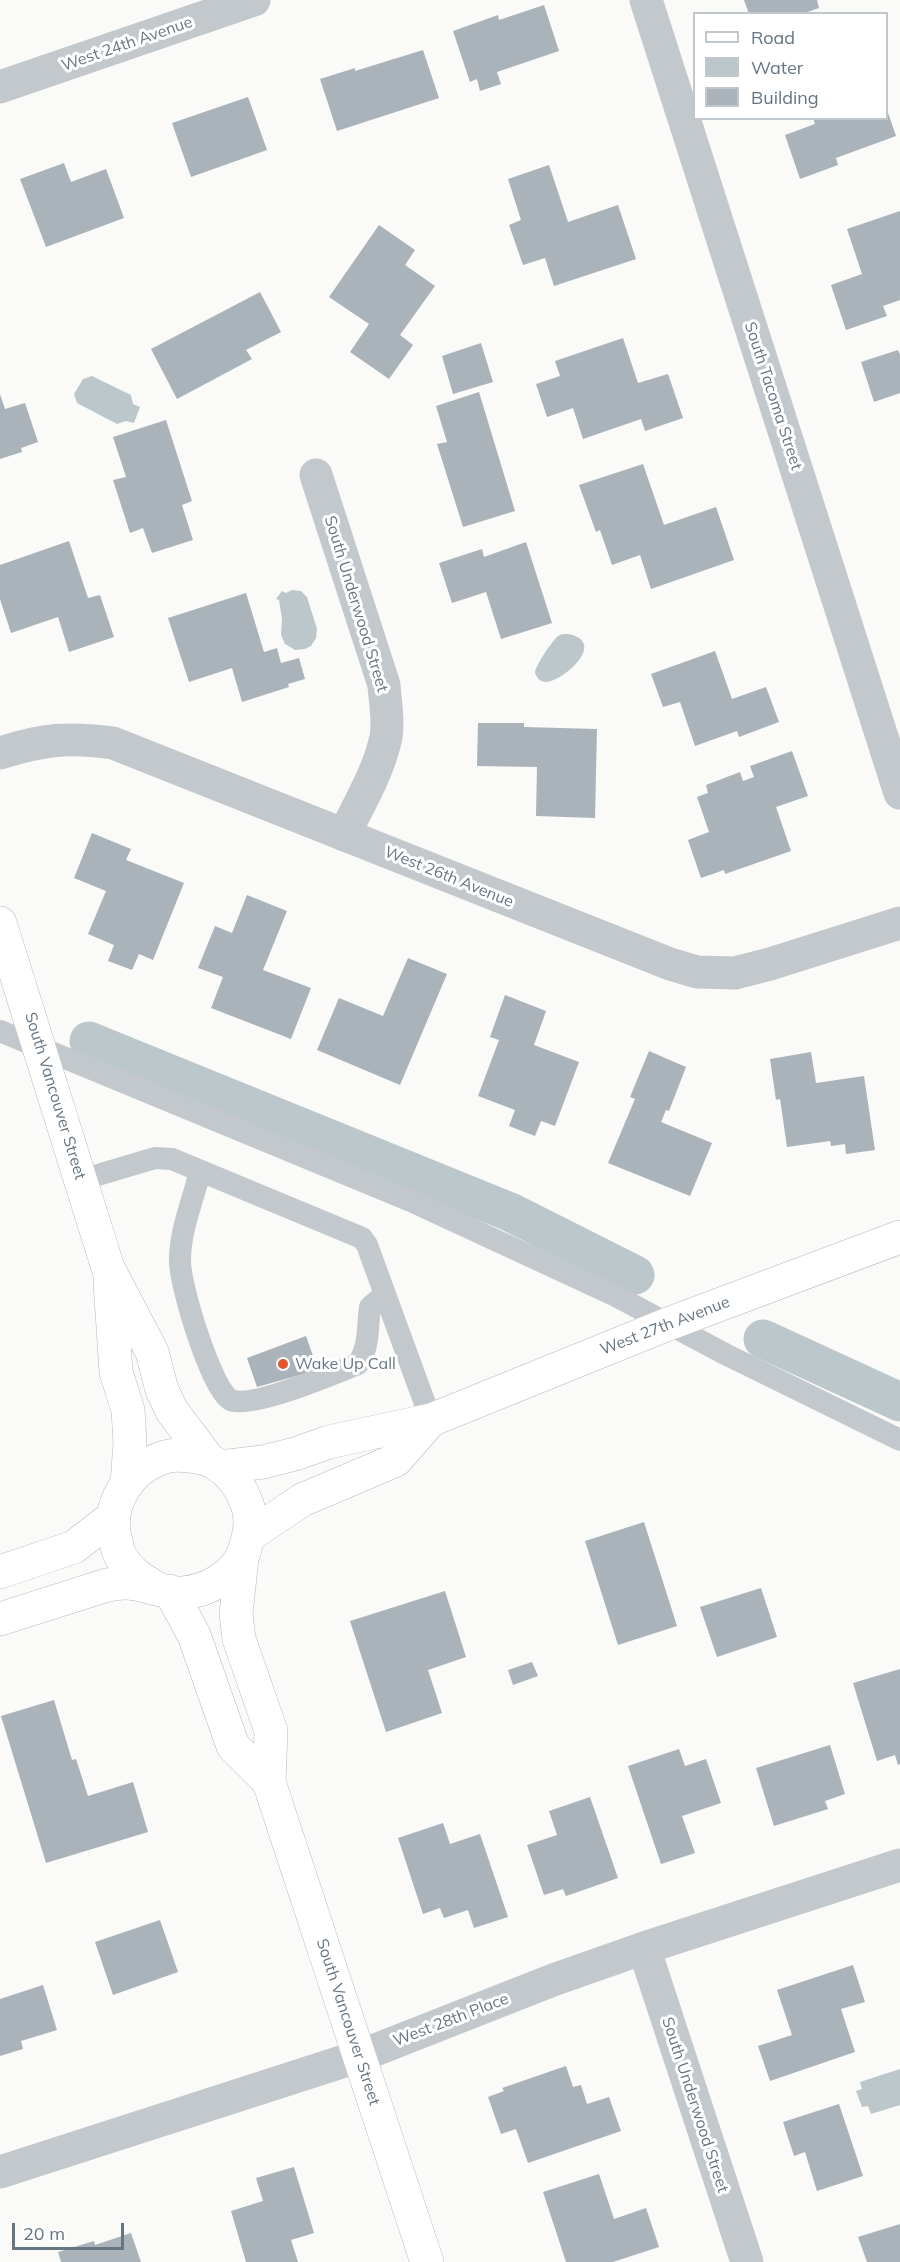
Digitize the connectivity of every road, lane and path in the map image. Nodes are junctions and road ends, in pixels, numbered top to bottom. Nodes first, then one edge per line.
1 (254, 0) edge
2 (646, 0) edge
3 (0, 87) edge
4 (316, 475) dead end
5 (0, 753) edge
6 (900, 793) edge
7 (344, 835) junction
8 (0, 923) edge
9 (900, 923) edge
10 (0, 1031) edge
11 (39, 1046) junction
12 (200, 1171) junction
13 (81, 1180) junction
14 (900, 1237) edge
15 (108, 1268) junction
16 (385, 1294) junction
17 (668, 1324) junction
18 (431, 1420) junction
19 (900, 1440) edge
20 (214, 1464) junction
21 (127, 1484) junction
22 (114, 1516) junction
23 (246, 1547) junction
24 (0, 1572) edge
25 (163, 1590) junction
26 (0, 1619) edge
27 (269, 1782) junction
28 (900, 1865) edge
29 (644, 1948) junction
30 (360, 2056) junction
31 (0, 2172) edge
32 (427, 2262) edge
33 (747, 2262) edge

1 - 3 street, West 24th Avenue
2 - 6 street, South Tacoma Street
4 - 7 street, South Underwood Street
5 - 7 street, West 26th Avenue
7 - 9 street, West 26th Avenue
8 - 11 street, South Vancouver Street
10 - 11 lane
11 - 13 street, South Vancouver Street
11 - 17 lane
12 - 13 lane
12 - 16 lane
12 - 16 lane
13 - 15 street, South Vancouver Street
14 - 17 street, West 27th Avenue
15 - 20 street, South Vancouver Street
15 - 21 street, South Vancouver Street
16 - 18 lane
17 - 18 street, West 27th Avenue
17 - 19 lane
18 - 20 street, West 27th Avenue
18 - 23 street, West 27th Avenue
20 - 21 street, West 27th Avenue
20 - 23 street
21 - 22 street, West 27th Avenue
22 - 24 street
22 - 25 street, West 27th Avenue
23 - 25 street, West 27th Avenue
23 - 27 street, South Vancouver Street
25 - 26 street, West 27th Avenue
25 - 27 street, South Vancouver Street
27 - 30 street, South Vancouver Street
28 - 29 street, West 28th Place
29 - 30 street, West 28th Place
29 - 33 street, South Underwood Street
30 - 31 street, West 28th Place
30 - 32 street, South Vancouver Street

